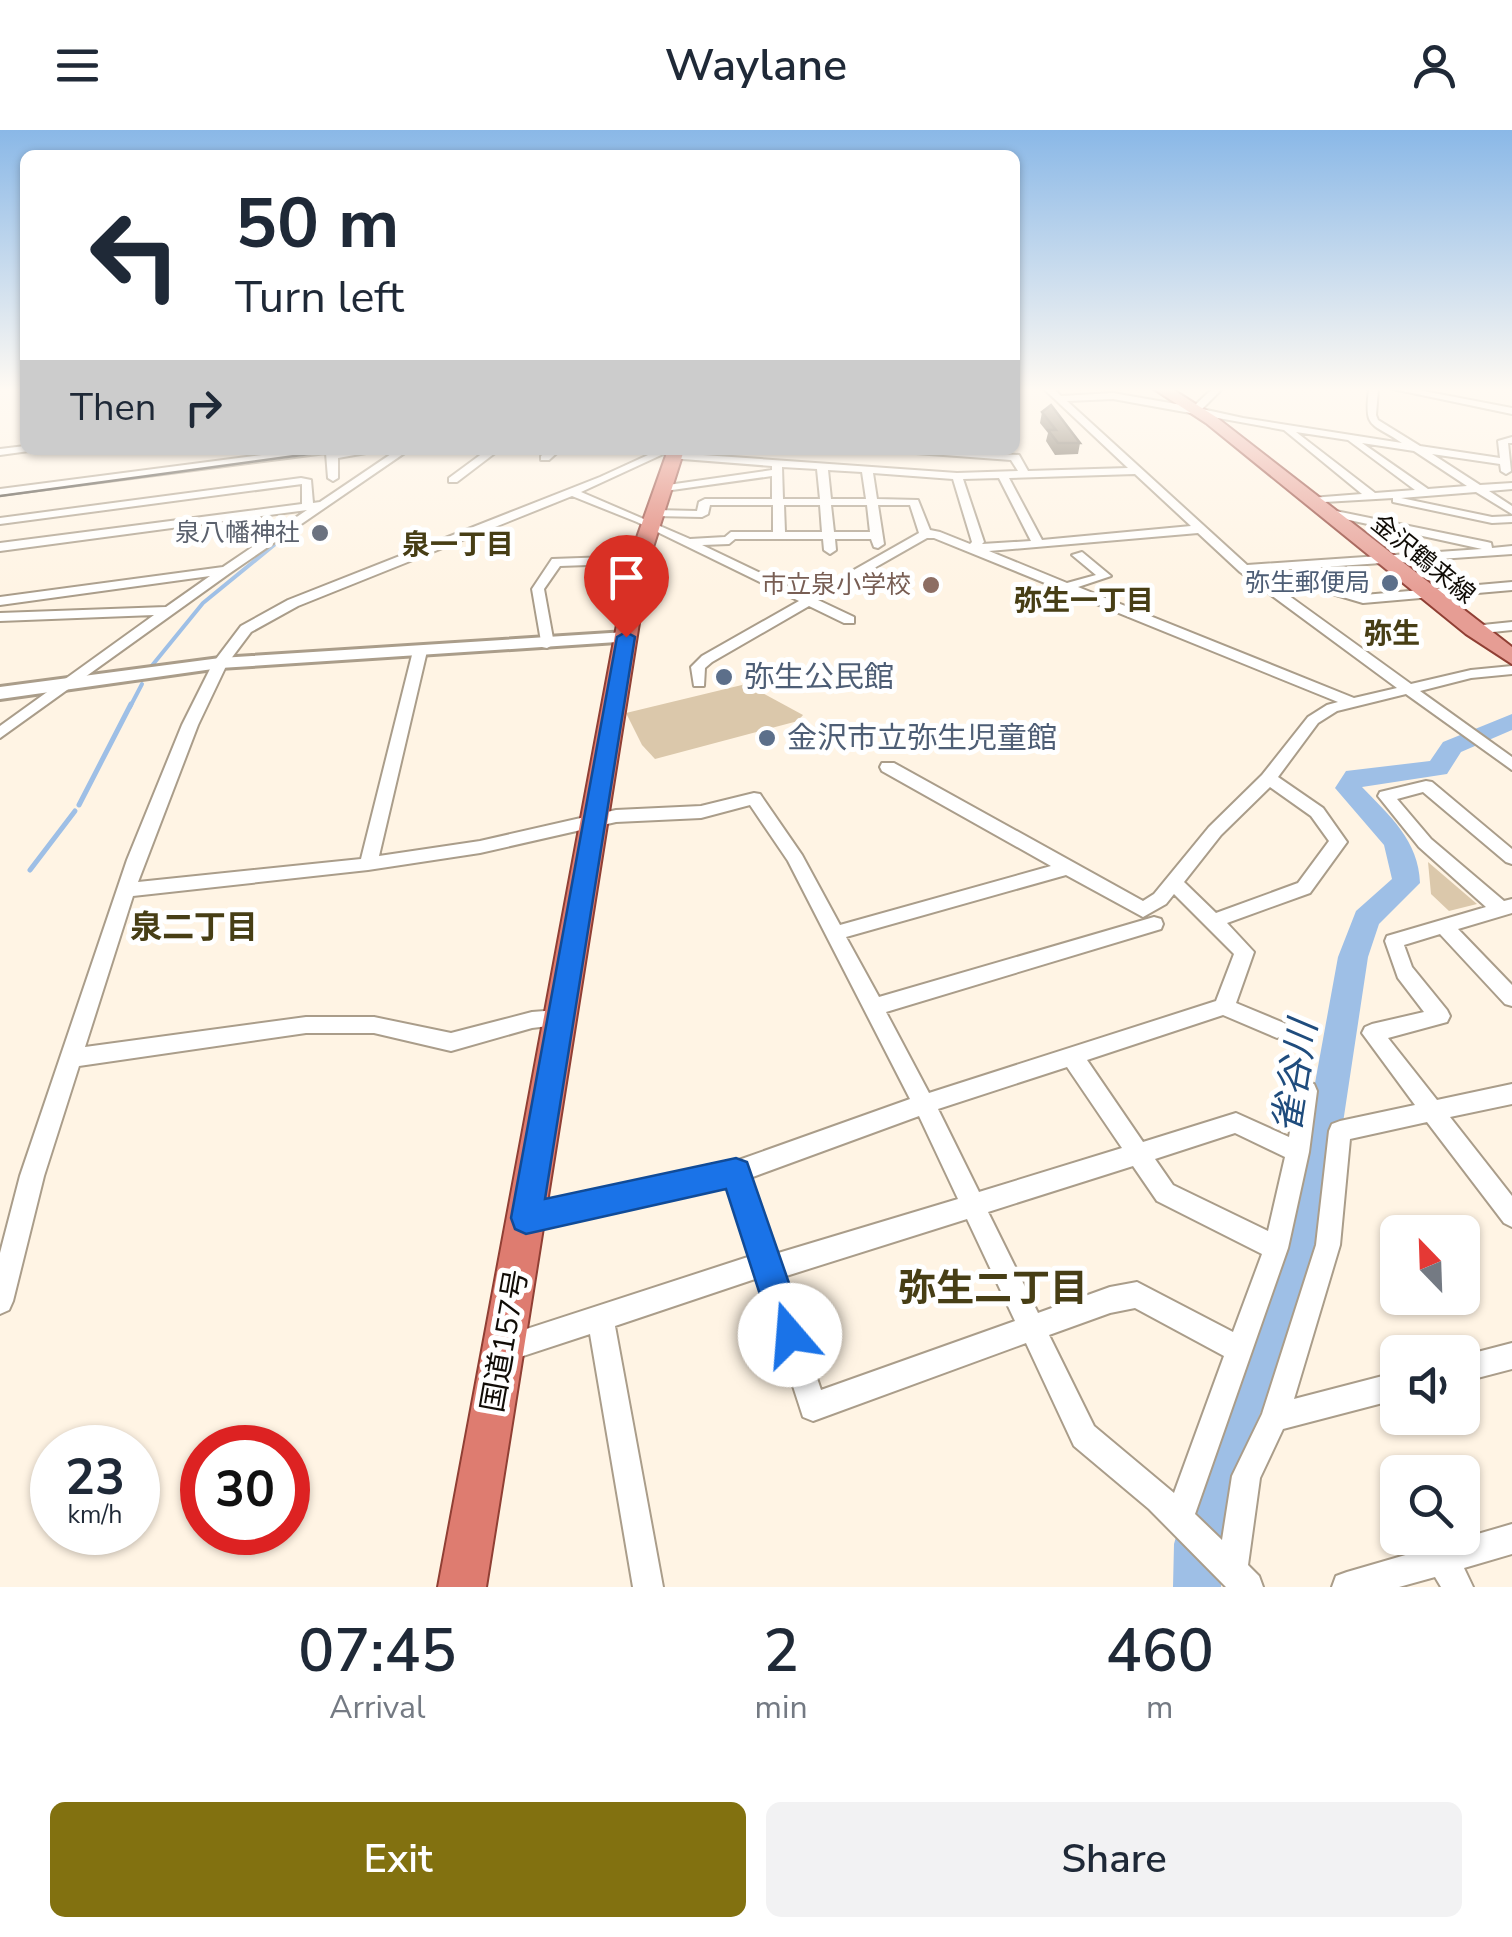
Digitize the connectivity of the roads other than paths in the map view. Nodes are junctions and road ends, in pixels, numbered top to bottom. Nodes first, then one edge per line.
1 (288, 457) edge
2 (330, 457) edge
3 (393, 457) edge
4 (484, 457) edge
5 (660, 457) edge
6 (671, 457) edge
7 (706, 457) edge
8 (790, 457) edge
9 (820, 457) edge
10 (961, 457) edge
11 (1016, 457) edge
12 (1123, 457) edge
13 (1255, 457) edge
14 (1322, 457) edge
15 (1376, 457) edge
16 (1430, 457) edge
17 (1476, 457) edge
18 (1509, 462) edge
19 (819, 467) junction
20 (781, 468) junction
21 (867, 470) junction
22 (1138, 471) junction
23 (1002, 474) junction
24 (1025, 474) junction
25 (961, 475) junction
26 (333, 478) dead end
27 (733, 478) junction
28 (453, 480) dead end
29 (706, 482) junction
30 (1512, 483) edge
31 (1477, 488) junction
32 (0, 492) edge
33 (572, 492) junction
34 (1425, 492) junction
35 (1374, 496) junction
36 (705, 502) junction
37 (731, 502) junction
38 (778, 502) junction
39 (825, 502) junction
40 (871, 502) junction
41 (314, 506) junction
42 (1318, 507) junction
43 (1512, 511) edge
44 (662, 516) junction
45 (1512, 519) edge
46 (0, 520) edge
47 (1200, 529) junction
48 (925, 534) junction
49 (731, 536) junction
50 (779, 536) junction
51 (829, 536) junction
52 (876, 536) junction
53 (1039, 544) junction
54 (0, 547) edge
55 (901, 547) junction
56 (972, 549) junction
57 (830, 550) dead end
58 (1510, 551) edge
59 (1078, 554) dead end
60 (639, 560) junction
61 (1385, 560) junction
62 (1244, 569) junction
63 (226, 570) junction
64 (1266, 570) junction
65 (1068, 586) junction
66 (1512, 586) edge
67 (1426, 593) junction
68 (0, 601) edge
69 (808, 601) junction
70 (170, 611) junction
71 (0, 617) edge
72 (849, 620) dead end
73 (1512, 626) edge
74 (1472, 630) junction
75 (626, 637) junction
76 (547, 644) junction
77 (420, 651) junction
78 (1512, 657) edge
79 (220, 663) junction
80 (1512, 670) edge
81 (69, 682) junction
82 (700, 683) dead end
83 (1406, 689) junction
84 (0, 693) edge
85 (1350, 702) junction
86 (0, 733) edge
87 (1512, 765) edge
88 (888, 767) dead end
89 (1268, 778) junction
90 (593, 822) junction
91 (1512, 858) edge
92 (368, 864) junction
93 (1068, 868) junction
94 (1173, 882) junction
95 (128, 890) junction
96 (1507, 907) edge
97 (1213, 921) junction
98 (1154, 924) dead end
99 (1444, 926) junction
100 (835, 933) junction
101 (1510, 995) edge
102 (1224, 1006) junction
103 (874, 1007) junction
104 (558, 1018) junction
105 (1277, 1029) dead end
106 (1072, 1056) junction
107 (72, 1058) junction
108 (1306, 1091) dead end
109 (1512, 1094) edge
110 (924, 1104) junction
111 (1432, 1112) junction
112 (1298, 1152) junction
113 (1138, 1153) junction
114 (736, 1172) junction
115 (972, 1206) junction
116 (1512, 1214) edge
117 (526, 1218) junction
118 (1276, 1248) junction
119 (767, 1263) junction
120 (0, 1301) edge
121 (600, 1316) junction
122 (1033, 1328) junction
123 (504, 1349) junction
124 (1238, 1349) junction
125 (1512, 1356) edge
126 (1480, 1364) edge
127 (1380, 1391) edge
128 (1274, 1418) junction
129 (1191, 1530) junction
130 (1512, 1539) edge
131 (1442, 1560) junction
132 (1240, 1578) edge
133 (462, 1587) edge
134 (648, 1587) edge
135 (1347, 1587) edge
136 (1458, 1587) edge

1 - 32 street
2 - 26 street
3 - 41 street
4 - 28 street
5 - 33 street
6 - 44 highway, 国道157号
7 - 20 street
8 - 20 street
9 - 19 street
10 - 25 street
11 - 24 street
12 - 22 street
13 - 42 main road, 金沢鶴来線
14 - 35 street
15 - 34 street
16 - 31 street
17 - 18 street
18 - 30 street
19 - 20 street
19 - 21 street
19 - 39 street
20 - 27 street
20 - 38 street
21 - 25 street
21 - 40 street
22 - 24 street
22 - 47 street
23 - 24 street
23 - 25 street
23 - 53 street
25 - 56 street
27 - 29 street
27 - 37 street
29 - 36 street
29 - 44 street
30 - 31 street
31 - 34 street
31 - 43 street
33 - 44 street
33 - 79 street
34 - 35 street
35 - 42 street
35 - 45 street
36 - 37 street
36 - 44 street
37 - 38 street
37 - 49 street
38 - 39 street
38 - 50 street
39 - 40 street
39 - 51 street
40 - 48 street
40 - 52 street
41 - 46 street
41 - 54 street
41 - 63 street
42 - 58 street
42 - 61 main road, 金沢鶴来線
44 - 49 street
44 - 60 highway, 国道157号
44 - 69 street
47 - 53 street
47 - 62 street
48 - 55 street
48 - 56 street
49 - 50 street
50 - 51 street
51 - 52 street
51 - 57 street
52 - 55 street
53 - 56 street
55 - 69 street
56 - 65 street
58 - 61 street
59 - 65 street
60 - 75 highway, 国道157号
60 - 76 street
61 - 64 street
61 - 67 main road, 金沢鶴来線
62 - 64 street
62 - 83 street
63 - 68 street
63 - 70 street
64 - 67 street
65 - 85 street
66 - 67 street
67 - 74 main road, 金沢鶴来線
69 - 72 street
69 - 82 street
70 - 71 street
70 - 81 street
73 - 74 street
74 - 78 main road, 金沢鶴来線
75 - 76 street
75 - 90 highway, 国道157号
76 - 77 street
77 - 79 street
77 - 92 street
79 - 81 street
79 - 95 street
80 - 83 street
81 - 84 street
81 - 86 street
83 - 85 street
83 - 87 street
85 - 89 street
88 - 93 street
89 - 94 street
89 - 97 street
90 - 92 street
90 - 100 street
90 - 104 highway, 国道157号
91 - 96 street
92 - 95 street
93 - 94 street
93 - 100 street
94 - 97 street
95 - 107 street
96 - 99 street
97 - 102 street
98 - 103 street
99 - 101 street
99 - 111 street
100 - 103 street
102 - 105 street
102 - 106 street
103 - 110 street
104 - 107 street
104 - 117 highway, 国道157号
106 - 110 street
106 - 113 street
107 - 120 street
108 - 112 street
109 - 111 street
110 - 114 street
110 - 115 street
111 - 116 street
111 - 128 street
112 - 113 street
112 - 118 street
113 - 115 street
113 - 118 street
114 - 117 street
114 - 119 street
115 - 119 street
115 - 122 street
117 - 123 highway, 国道157号
118 - 124 street
119 - 121 street
119 - 122 street
121 - 123 street
121 - 134 street
122 - 124 street
122 - 129 street
123 - 133 highway, 国道157号
124 - 129 street
125 - 126 street
127 - 128 street
128 - 132 street
129 - 132 street
130 - 131 street
131 - 135 street
131 - 136 street

